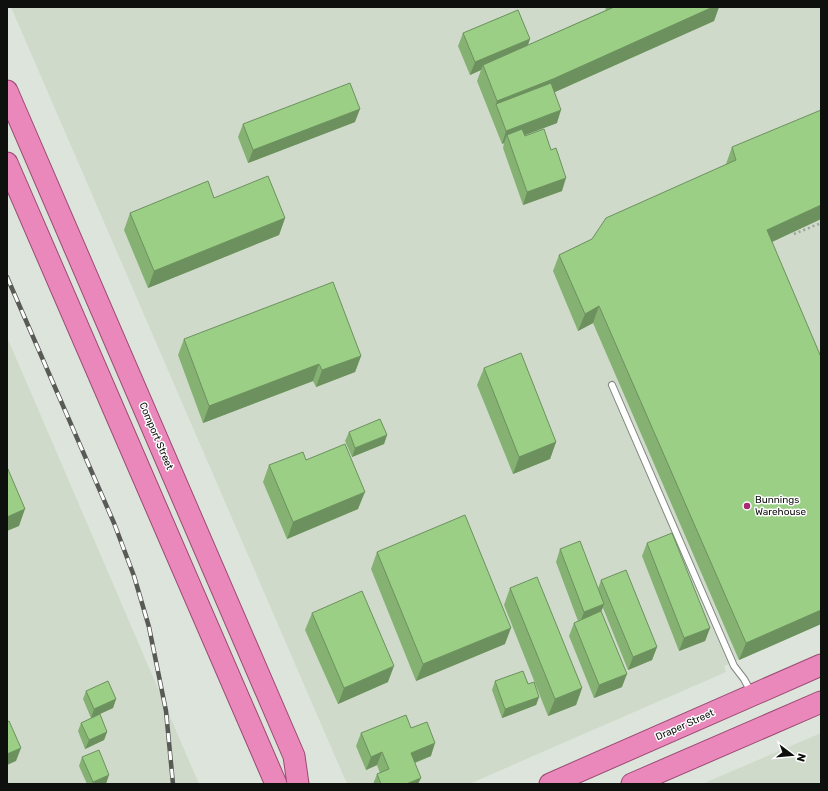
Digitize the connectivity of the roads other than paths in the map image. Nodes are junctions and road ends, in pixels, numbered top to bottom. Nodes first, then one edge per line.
1 (7, 91) edge
2 (7, 163) edge
3 (612, 385) dead end
4 (821, 665) edge
5 (752, 695) junction
6 (821, 702) edge
7 (294, 756) junction
8 (276, 784) edge
9 (298, 784) edge
10 (307, 784) edge
11 (550, 784) edge
12 (632, 784) edge

1 - 7 highway, Comport Street
2 - 8 highway
3 - 5 lane
4 - 5 highway, Draper Street
5 - 11 highway, Draper Street
6 - 12 highway
7 - 9 highway, Comport Street
7 - 10 highway

